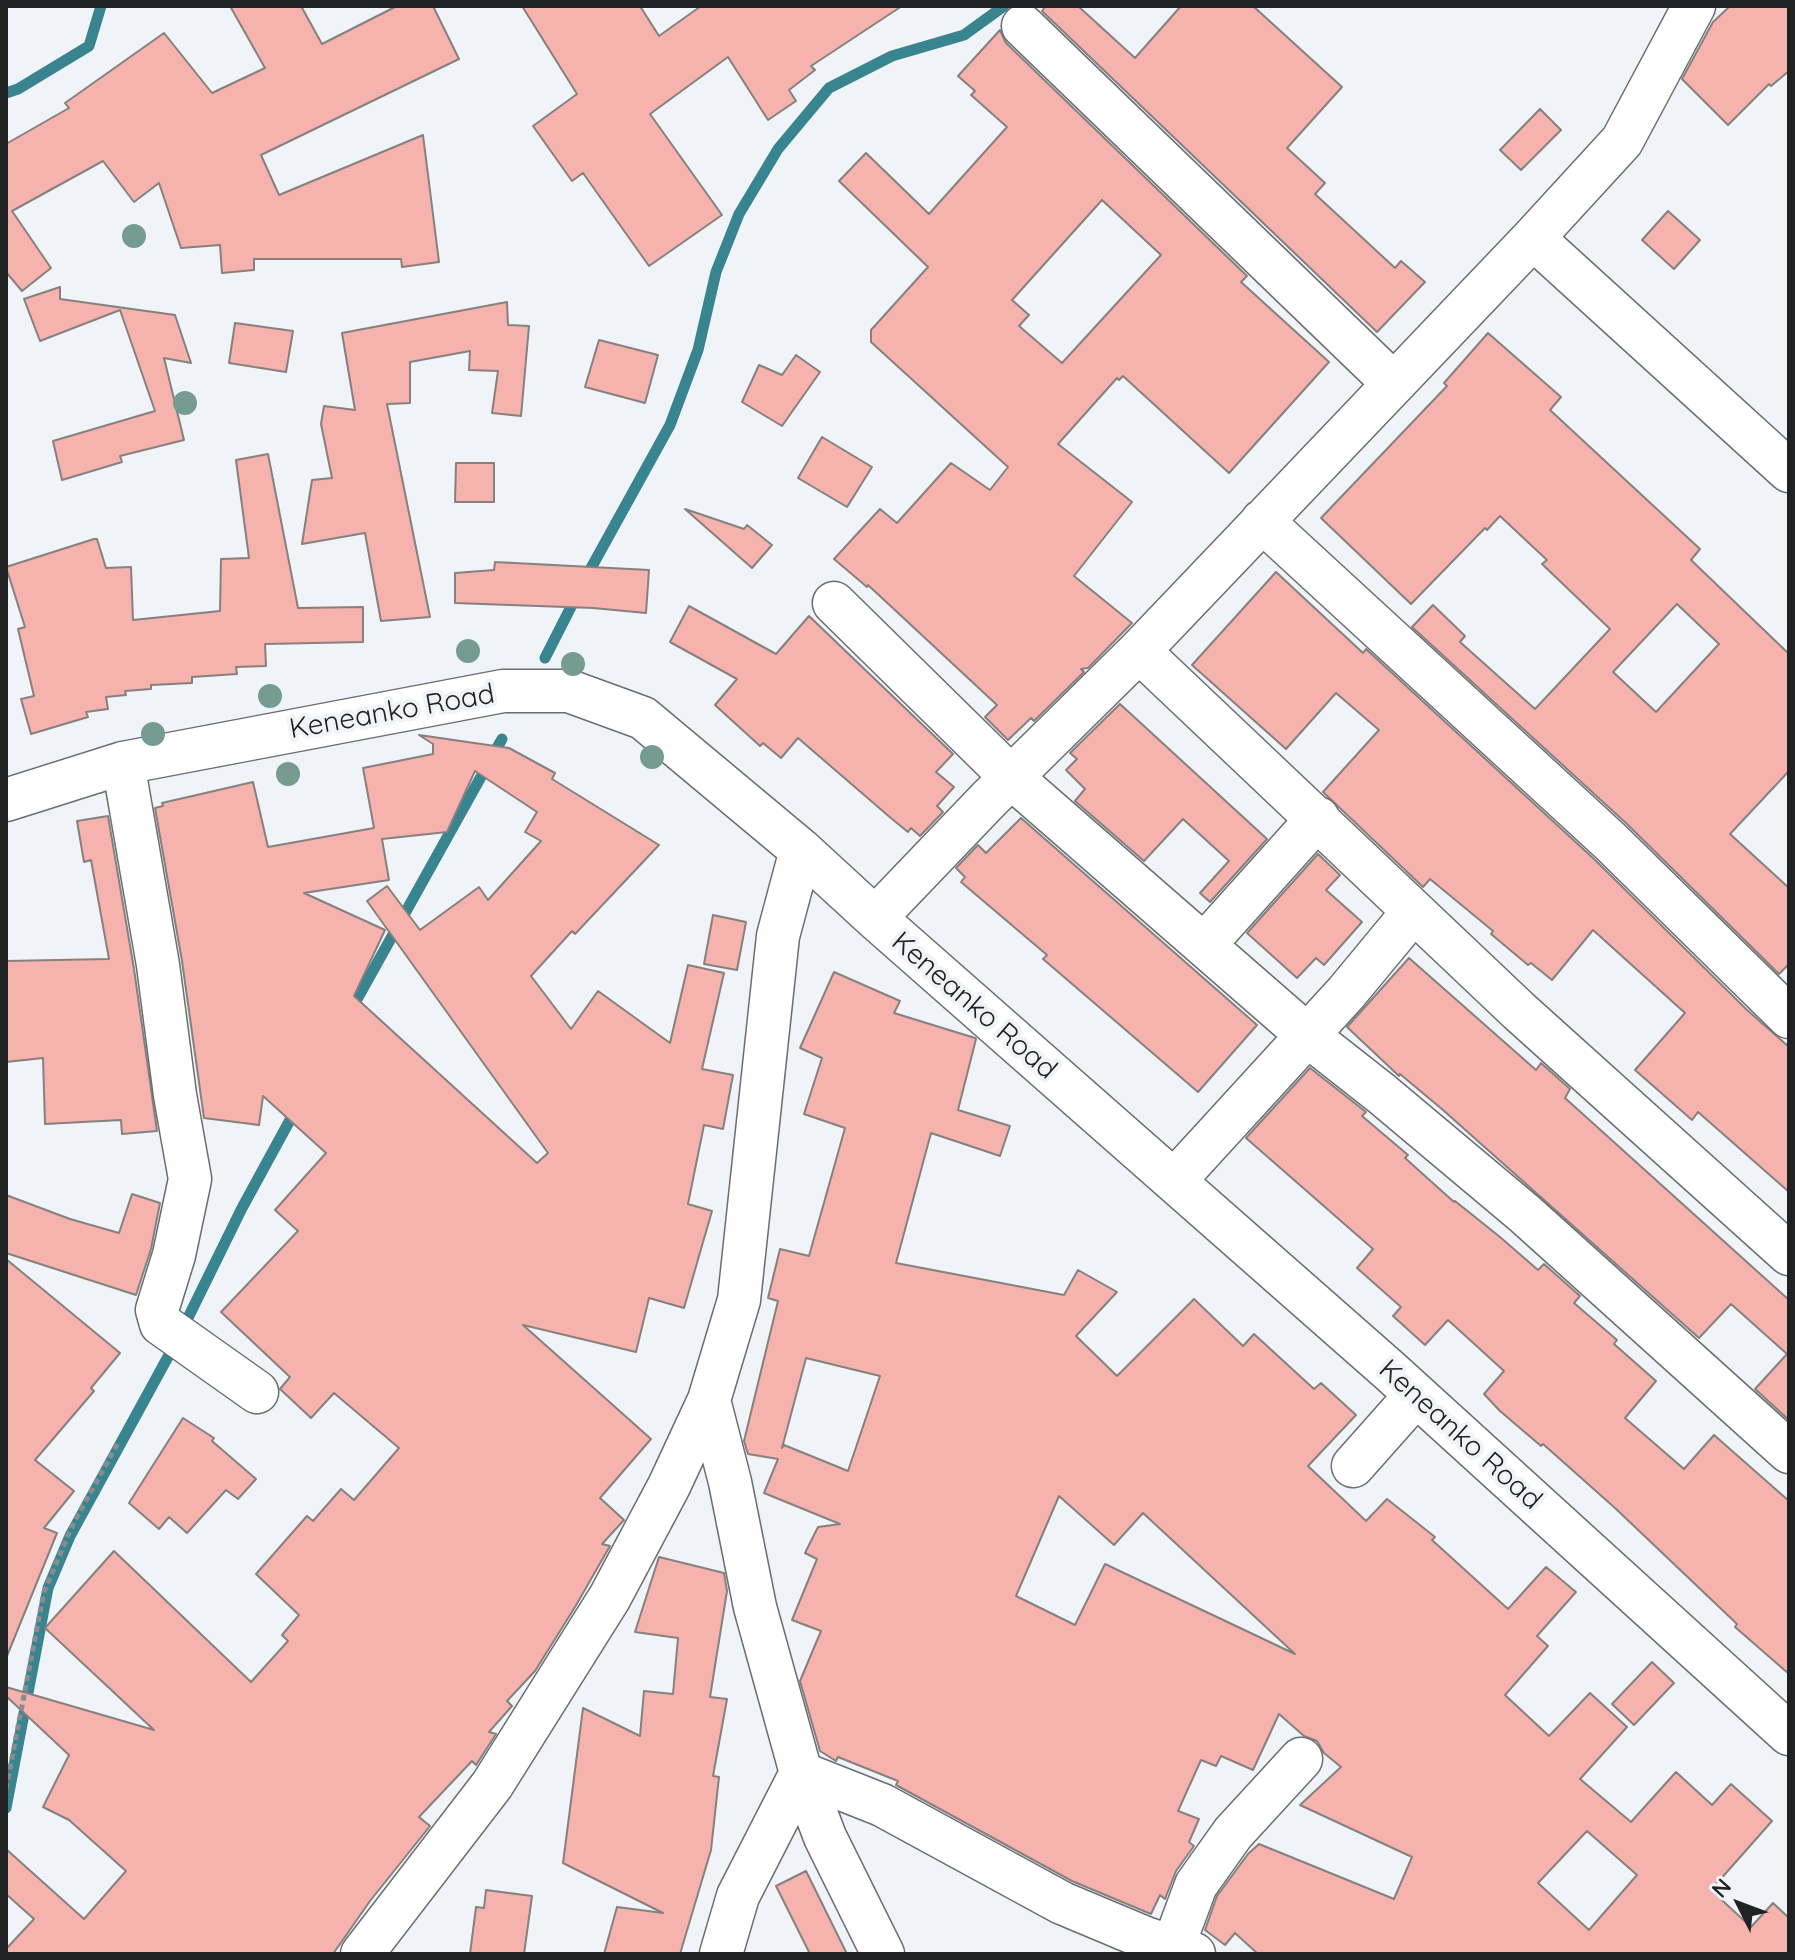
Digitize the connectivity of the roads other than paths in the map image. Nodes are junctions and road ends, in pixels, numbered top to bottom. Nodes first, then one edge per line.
1 (1694, 6) edge
2 (1023, 26) dead end
3 (1533, 238) junction
4 (1394, 384) junction
5 (1789, 471) edge
6 (1262, 521) junction
7 (834, 603) dead end
8 (1139, 651) junction
9 (123, 763) junction
10 (1011, 777) junction
11 (6, 800) edge
12 (1318, 818) junction
13 (801, 850) junction
14 (1413, 912) junction
15 (875, 918) junction
16 (1204, 945) junction
17 (1789, 1017) edge
18 (1307, 1035) junction
19 (1174, 1181) junction
20 (1789, 1254) edge
21 (257, 1392) dead end
22 (1416, 1395) junction
23 (709, 1400) junction
24 (1789, 1452) edge
25 (1353, 1466) dead end
26 (1789, 1734) edge
27 (1301, 1759) dead end
28 (801, 1773) junction
29 (1184, 1950) edge
30 (362, 1954) edge
31 (721, 1954) edge
32 (883, 1954) edge

1 - 3 street
2 - 4 street
3 - 4 street
3 - 5 street
4 - 6 street
6 - 8 street
6 - 17 street
7 - 10 street
8 - 10 street
8 - 12 street
9 - 11 street, Keneanko Road
9 - 13 street, Keneanko Road
9 - 21 street
10 - 15 street
10 - 16 street
12 - 14 street
12 - 16 street
13 - 15 street, Keneanko Road
13 - 23 street
14 - 18 street
14 - 20 street
15 - 19 street, Keneanko Road
16 - 18 street
18 - 19 street
18 - 24 street
19 - 22 street, Keneanko Road
22 - 25 street
22 - 26 street, Keneanko Road
23 - 28 street
23 - 30 street
27 - 29 street
28 - 29 street
28 - 31 street
28 - 32 street

